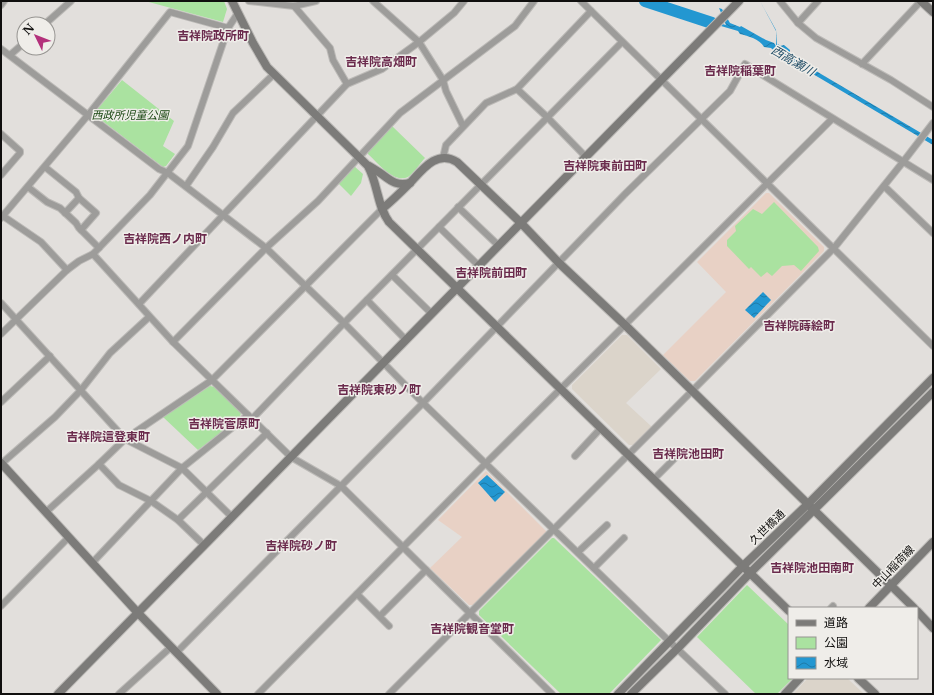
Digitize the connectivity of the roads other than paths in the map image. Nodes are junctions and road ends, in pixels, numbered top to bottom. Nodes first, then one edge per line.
1 (4, 1) edge
2 (71, 1) edge
3 (232, 1) edge
4 (248, 1) edge
5 (316, 1) edge
6 (373, 1) edge
7 (464, 1) edge
8 (534, 1) edge
9 (581, 1) edge
10 (780, 1) edge
11 (818, 1) edge
12 (921, 1) edge
13 (737, 2) edge
14 (1, 5) edge
15 (294, 6) junction
16 (591, 11) junction
17 (933, 12) edge
18 (238, 13) junction
19 (54, 16) edge
20 (798, 22) junction
21 (228, 28) junction
22 (419, 42) junction
23 (622, 42) junction
24 (1, 49) edge
25 (16, 50) edge
26 (10, 55) junction
27 (862, 64) junction
28 (273, 74) junction
29 (443, 80) junction
30 (662, 80) junction
31 (346, 84) junction
32 (517, 89) junction
33 (933, 106) edge
34 (88, 115) junction
35 (318, 116) junction
36 (547, 117) junction
37 (832, 118) junction
38 (700, 119) junction
39 (933, 123) edge
40 (463, 126) junction
41 (1, 134) edge
42 (360, 156) junction
43 (586, 157) junction
44 (443, 158) junction
45 (903, 162) junction
46 (368, 166) junction
47 (45, 167) junction
48 (168, 173) junction
49 (1, 175) edge
50 (933, 180) edge
51 (410, 183) junction
52 (767, 184) junction
53 (480, 185) junction
54 (186, 186) junction
55 (884, 186) junction
56 (28, 187) junction
57 (79, 198) junction
58 (1, 206) edge
59 (458, 207) junction
60 (382, 209) junction
61 (65, 213) junction
62 (4, 215) edge
63 (224, 215) junction
64 (521, 223) junction
65 (439, 227) junction
66 (81, 230) junction
67 (933, 233) edge
68 (499, 246) junction
69 (99, 248) junction
70 (266, 248) junction
71 (834, 248) junction
72 (417, 249) junction
73 (93, 254) junction
74 (559, 263) junction
75 (479, 266) junction
76 (67, 270) junction
77 (392, 275) junction
78 (305, 286) junction
79 (457, 288) junction
80 (367, 300) junction
81 (1, 303) edge
82 (139, 304) junction
83 (432, 314) junction
84 (149, 317) junction
85 (16, 319) junction
86 (344, 323) junction
87 (625, 325) junction
88 (497, 327) junction
89 (1, 334) edge
90 (406, 340) junction
91 (173, 342) junction
92 (933, 346) edge
93 (50, 356) junction
94 (383, 363) junction
95 (933, 378) edge
96 (212, 380) junction
97 (561, 389) junction
98 (81, 390) junction
99 (692, 391) junction
100 (933, 392) edge
101 (1, 402) edge
102 (424, 403) junction
103 (250, 417) junction
104 (602, 428) junction
105 (267, 433) junction
106 (125, 439) junction
107 (681, 452) dead end
108 (628, 454) junction
109 (575, 456) dead end
110 (291, 457) junction
111 (1, 463) edge
112 (486, 463) junction
113 (99, 464) junction
114 (182, 468) junction
115 (654, 479) junction
116 (340, 486) junction
117 (207, 492) junction
118 (151, 501) junction
119 (808, 504) junction
120 (814, 510) junction
121 (46, 512) junction
122 (232, 517) junction
123 (178, 520) junction
124 (606, 525) dead end
125 (554, 528) junction
126 (69, 537) junction
127 (624, 538) dead end
128 (933, 542) edge
129 (204, 545) junction
130 (403, 548) junction
131 (578, 552) junction
132 (93, 562) junction
133 (743, 566) junction
134 (594, 568) junction
135 (426, 570) junction
136 (750, 573) junction
137 (891, 585) junction
138 (357, 594) junction
139 (1, 606) edge
140 (870, 607) edge
141 (913, 607) edge
142 (788, 610) edge
143 (138, 612) junction
144 (918, 612) edge
145 (469, 613) junction
146 (380, 616) junction
147 (389, 626) dead end
148 (933, 628) edge
149 (670, 642) junction
150 (677, 649) junction
151 (174, 650) junction
152 (799, 679) edge
153 (859, 679) edge
154 (58, 694) edge
155 (119, 694) edge
156 (217, 694) edge
157 (258, 694) edge
158 (388, 694) edge
159 (552, 694) edge
160 (618, 694) edge
161 (631, 694) edge
162 (725, 694) edge
163 (785, 694) edge
164 (875, 694) edge

1 - 14 street
2 - 19 street
3 - 18 street
4 - 15 street
5 - 15 street
6 - 22 street
7 - 22 street
8 - 29 street
9 - 16 street
10 - 20 street
11 - 20 street
12 - 17 street
12 - 27 street
13 - 30 street
15 - 31 street
16 - 23 street
16 - 32 street
18 - 21 street
18 - 28 street
20 - 27 street
21 - 34 street
21 - 48 street
22 - 29 street
22 - 31 street
23 - 30 street
23 - 36 street
24 - 26 street
25 - 26 street
26 - 34 street
27 - 33 street
28 - 35 street
28 - 54 street
29 - 40 street
29 - 42 street
30 - 38 street
30 - 43 street
31 - 35 street
32 - 36 street
32 - 40 street
34 - 47 street
34 - 48 street
35 - 42 street
35 - 63 street
36 - 43 street
36 - 53 street
37 - 38 street
37 - 45 street
37 - 52 street
38 - 52 street
38 - 74 street
39 - 45 street
40 - 44 street
41 - 49 street
42 - 46 street
42 - 70 street
43 - 64 street
44 - 51 street
44 - 53 street
45 - 50 street
45 - 55 street
46 - 51 street
46 - 60 street
47 - 56 street
47 - 57 street
48 - 54 street
48 - 69 street
51 - 60 street
52 - 71 street
52 - 87 street
53 - 59 street
53 - 64 street
54 - 63 street
55 - 67 street
55 - 71 street
56 - 61 street
56 - 62 street
57 - 61 street
57 - 66 street
58 - 62 street
59 - 65 street
59 - 68 street
60 - 72 street
60 - 78 street
61 - 66 street
62 - 76 street
63 - 70 street
63 - 82 street
64 - 68 street
64 - 74 street
65 - 72 street
65 - 75 street
66 - 69 street
68 - 75 street
69 - 73 street
70 - 78 street
70 - 91 street
71 - 92 street
71 - 99 street
72 - 77 street
72 - 79 street
73 - 76 street
73 - 82 street
74 - 87 street
74 - 88 street
75 - 79 street
76 - 85 street
77 - 80 street
77 - 83 street
78 - 86 street
78 - 96 street
79 - 83 street
79 - 88 street
80 - 86 street
80 - 90 street
81 - 85 street
82 - 84 street
83 - 90 street
84 - 91 street
84 - 98 street
85 - 89 street
85 - 93 street
86 - 94 street
86 - 103 street
87 - 97 street
87 - 99 street
88 - 97 street
88 - 102 street
90 - 94 street
91 - 96 street
93 - 98 street
93 - 101 street
94 - 102 street
94 - 110 street
95 - 119 street, 久世橋通
96 - 103 street
96 - 106 street
97 - 104 street
97 - 112 street
98 - 106 street
98 - 111 street
99 - 108 street
99 - 119 street
100 - 120 street, 久世橋通
102 - 112 street
102 - 116 street
103 - 105 street
103 - 114 street
104 - 108 street
104 - 109 street
105 - 110 street
105 - 117 street
106 - 113 street
106 - 114 street
107 - 115 street
108 - 115 street
108 - 125 street
110 - 116 street
110 - 122 street
111 - 121 street
112 - 125 street
112 - 130 street
113 - 118 street
113 - 121 street
114 - 117 street
114 - 118 street
115 - 133 street
116 - 130 street
116 - 151 street
117 - 122 street
117 - 123 street
118 - 123 street
118 - 132 street
119 - 120 street
119 - 133 street, 久世橋通
120 - 136 street, 久世橋通
120 - 137 street
121 - 126 street
122 - 129 street
123 - 129 street
124 - 131 street
125 - 131 street
125 - 145 street
126 - 132 street
126 - 139 street
127 - 134 street
128 - 137 street, 中山稲荷線
129 - 143 street
130 - 135 street
130 - 138 street
131 - 134 street
132 - 143 street
133 - 136 street
133 - 149 street, 久世橋通
134 - 149 street
135 - 145 street
135 - 146 street
136 - 142 street
136 - 150 street, 久世橋通
137 - 140 street, 中山稲荷線
137 - 141 street
138 - 146 street
138 - 157 street
143 - 151 street
143 - 154 street
144 - 148 street
145 - 158 street
145 - 159 street
146 - 147 street
149 - 150 street
149 - 160 street, 久世橋通
150 - 161 street, 久世橋通
150 - 162 street
151 - 155 street
151 - 156 street
152 - 163 street
153 - 164 street

